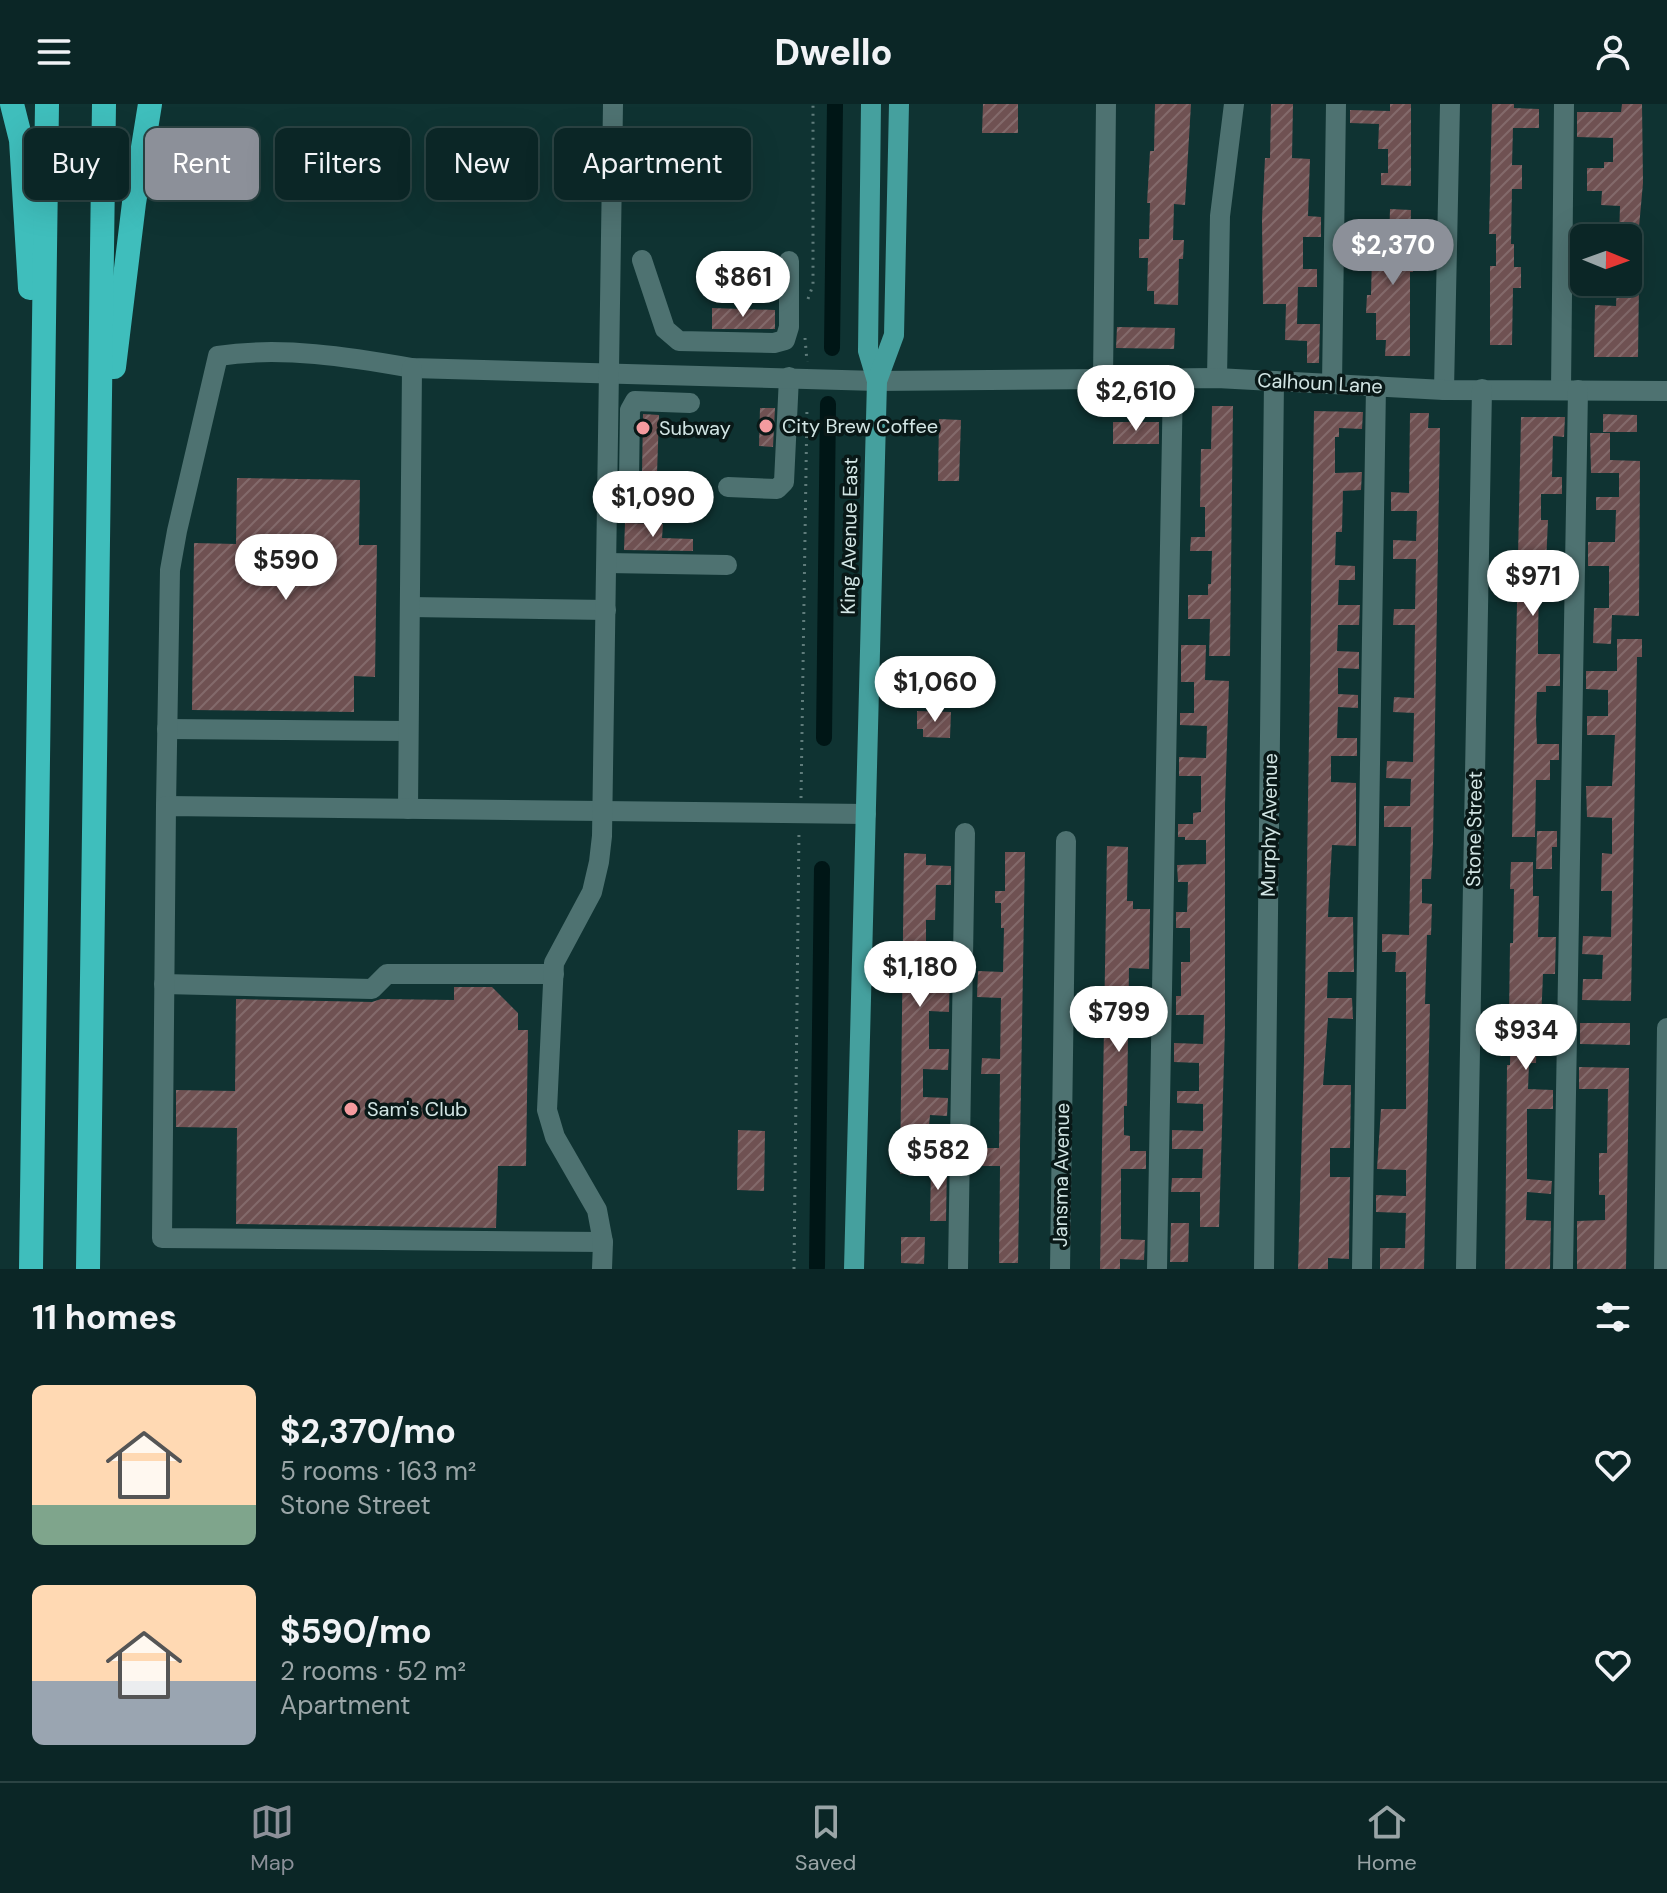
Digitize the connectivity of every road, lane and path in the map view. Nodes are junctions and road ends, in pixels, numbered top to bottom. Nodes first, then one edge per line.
1 (12, 104) edge
2 (47, 104) edge
3 (104, 104) edge
4 (150, 104) edge
5 (613, 104) edge
6 (813, 104) edge
7 (871, 104) edge
8 (899, 104) edge
9 (1106, 104) edge
10 (1234, 104) edge
11 (1336, 104) edge
12 (1450, 104) edge
13 (1564, 104) edge
14 (642, 260) dead end
15 (789, 261) dead end
16 (805, 308) dead end
17 (804, 333) dead end
18 (412, 368) junction
19 (610, 373) junction
20 (798, 377) junction
21 (1217, 378) junction
22 (1173, 379) junction
23 (1103, 380) junction
24 (877, 381) junction
25 (1274, 381) junction
26 (1332, 384) junction
27 (1376, 386) junction
28 (1482, 389) junction
29 (1444, 390) junction
30 (1570, 390) junction
31 (1667, 391) edge
32 (690, 403) dead end
33 (42, 481) junction
34 (689, 487) dead end
35 (728, 487) dead end
36 (99, 493) junction
37 (607, 563) junction
38 (727, 565) dead end
39 (410, 607) junction
40 (606, 610) junction
41 (167, 729) junction
42 (408, 731) junction
43 (166, 806) junction
44 (408, 809) junction
45 (603, 811) junction
46 (800, 812) junction
47 (866, 814) junction
48 (965, 833) dead end
49 (1066, 841) dead end
50 (554, 974) junction
51 (164, 984) junction
52 (1667, 1028) edge
53 (603, 1242) junction
54 (31, 1269) edge
55 (88, 1269) edge
56 (602, 1269) edge
57 (794, 1269) edge
58 (854, 1269) edge
59 (958, 1269) edge
60 (1060, 1269) edge
61 (1157, 1269) edge
62 (1264, 1269) edge
63 (1362, 1269) edge
64 (1466, 1269) edge
65 (1563, 1269) edge
66 (1664, 1269) edge

1 - 33 highway
2 - 33 highway
3 - 36 highway
4 - 36 highway
5 - 19 street
6 - 16 path
7 - 24 main road, King Avenue East
8 - 24 main road, King Avenue East
9 - 23 street
10 - 21 street
11 - 26 street
12 - 29 street
13 - 30 street
14 - 15 street
17 - 20 path
18 - 19 street, Calhoun Lane
18 - 39 street
18 - 41 street, Calhoun Lane
19 - 20 street, Calhoun Lane
19 - 37 street
20 - 24 street, Calhoun Lane
20 - 35 street
20 - 46 path
21 - 22 street, Calhoun Lane
21 - 25 street, Calhoun Lane
22 - 23 street, Calhoun Lane
22 - 61 street
23 - 24 street, Calhoun Lane
24 - 47 main road, King Avenue East
25 - 26 street, Calhoun Lane
25 - 62 street, Murphy Avenue
26 - 27 street, Calhoun Lane
27 - 29 street, Calhoun Lane
27 - 63 street
28 - 29 street, Calhoun Lane
28 - 30 street, Calhoun Lane
28 - 64 street, Stone Street
30 - 31 street, Calhoun Lane
30 - 65 street
32 - 34 street
33 - 54 highway
36 - 55 highway
37 - 38 street
37 - 40 street
39 - 40 street
39 - 42 street
40 - 45 street
41 - 42 street
41 - 43 street
42 - 44 street
43 - 44 street
43 - 51 street
44 - 45 street
45 - 46 street
45 - 50 street
46 - 47 street
46 - 57 path
47 - 58 main road, King Avenue East
48 - 59 street
49 - 60 street, Jansma Avenue
50 - 51 street
50 - 53 street
51 - 53 street
52 - 66 street
53 - 56 street

